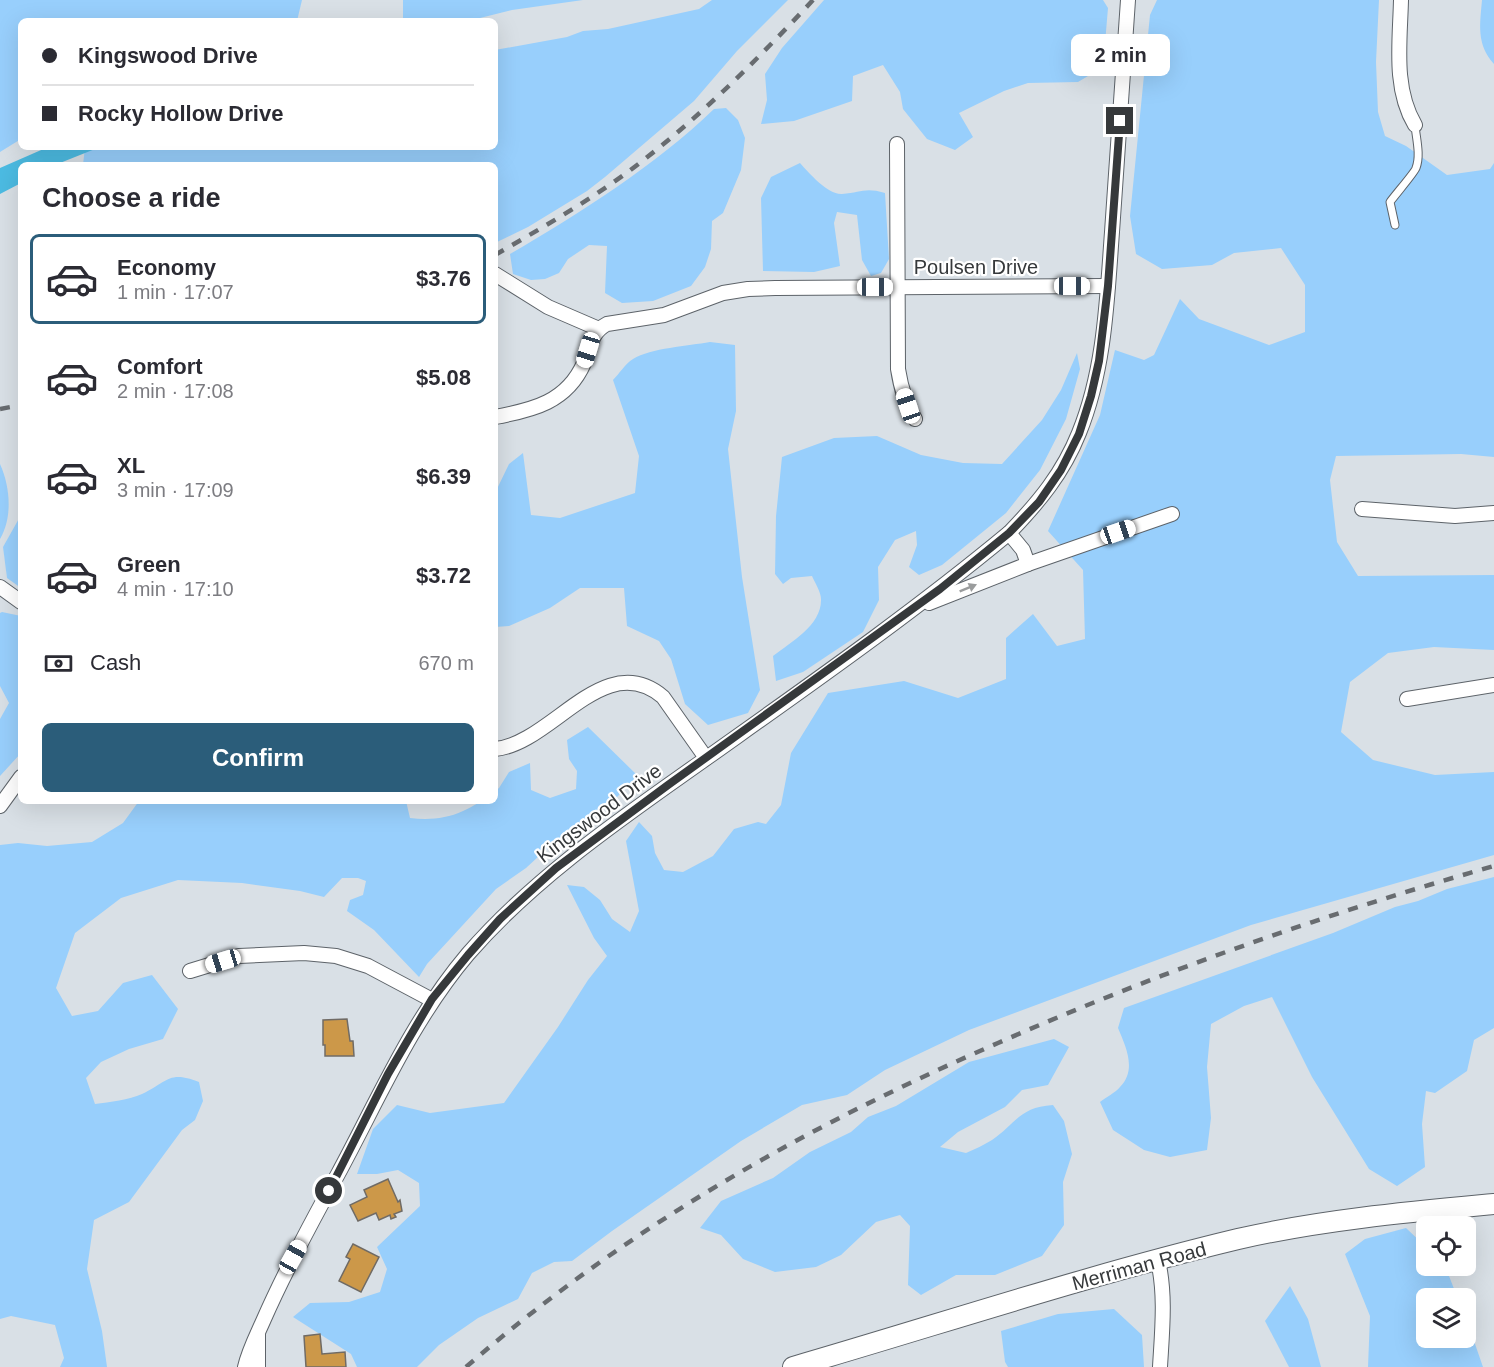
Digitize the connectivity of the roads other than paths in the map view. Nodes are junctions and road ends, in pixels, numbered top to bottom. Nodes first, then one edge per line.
1 (1128, 0) edge
2 (1401, 0) edge
3 (1415, 125) joint
4 (897, 144) dead end
5 (1395, 225) dead end
6 (499, 277) edge
7 (1108, 286) junction
8 (897, 287) junction
9 (599, 328) junction
10 (498, 416) edge
11 (915, 418) dead end
12 (1362, 509) dead end
13 (1494, 513) edge
14 (1172, 514) dead end
15 (1009, 533) junction
16 (1028, 564) junction
17 (0, 587) edge
18 (18, 600) edge
19 (913, 609) junction
20 (1494, 685) edge
21 (1407, 699) dead end
22 (498, 749) edge
23 (706, 758) junction
24 (18, 781) edge
25 (0, 806) edge
26 (190, 971) dead end
27 (432, 999) junction
28 (1494, 1204) edge
29 (1158, 1261) junction
30 (258, 1334) junction
31 (245, 1367) edge
32 (258, 1367) edge
33 (793, 1367) edge
34 (1160, 1367) edge

1 - 7 street, Kingswood Drive
2 - 3 street
3 - 5 lane
4 - 8 street
6 - 9 street
7 - 8 street, Poulsen Drive
7 - 15 street, Kingswood Drive
8 - 9 street, Poulsen Drive
8 - 11 street
9 - 10 street
12 - 13 street
14 - 16 street, Kingswood Drive
15 - 16 street
15 - 19 street, Kingswood Drive
19 -> 16 street, Kingswood Drive
17 - 18 street
19 - 23 street, Kingswood Drive
20 - 21 street
22 - 23 street
23 - 27 street, Kingswood Drive
24 - 25 street
26 - 27 street
27 - 30 street, Kingswood Drive
28 - 29 main road, Merriman Road
29 - 33 main road, Merriman Road
29 - 34 street
30 - 31 street, Kingswood Drive
30 - 32 street, Kingswood Drive

